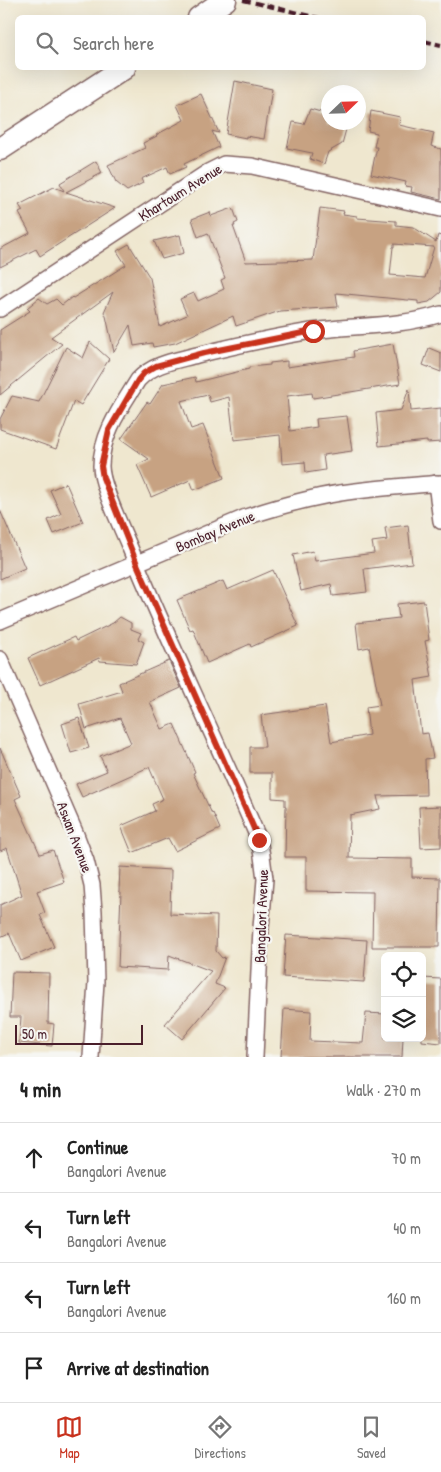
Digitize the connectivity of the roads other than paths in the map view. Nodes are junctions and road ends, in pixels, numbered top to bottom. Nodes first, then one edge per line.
1 (225, 0) edge
2 (203, 15) edge
3 (121, 70) edge
4 (0, 149) edge
5 (441, 209) edge
6 (0, 309) edge
7 (441, 314) edge
8 (438, 483) edge
9 (441, 521) edge
10 (137, 564) junction
11 (0, 621) edge
12 (0, 658) edge
13 (91, 1057) edge
14 (255, 1057) edge

1 - 2 street
3 - 4 street
5 - 6 street, Khartoum Avenue
7 - 10 street, Bangalori Avenue
8 - 9 street
8 - 10 street, Bombay Avenue
10 - 11 street, Bombay Avenue
10 - 14 street, Bangalori Avenue
12 - 13 street, Aswan Avenue

